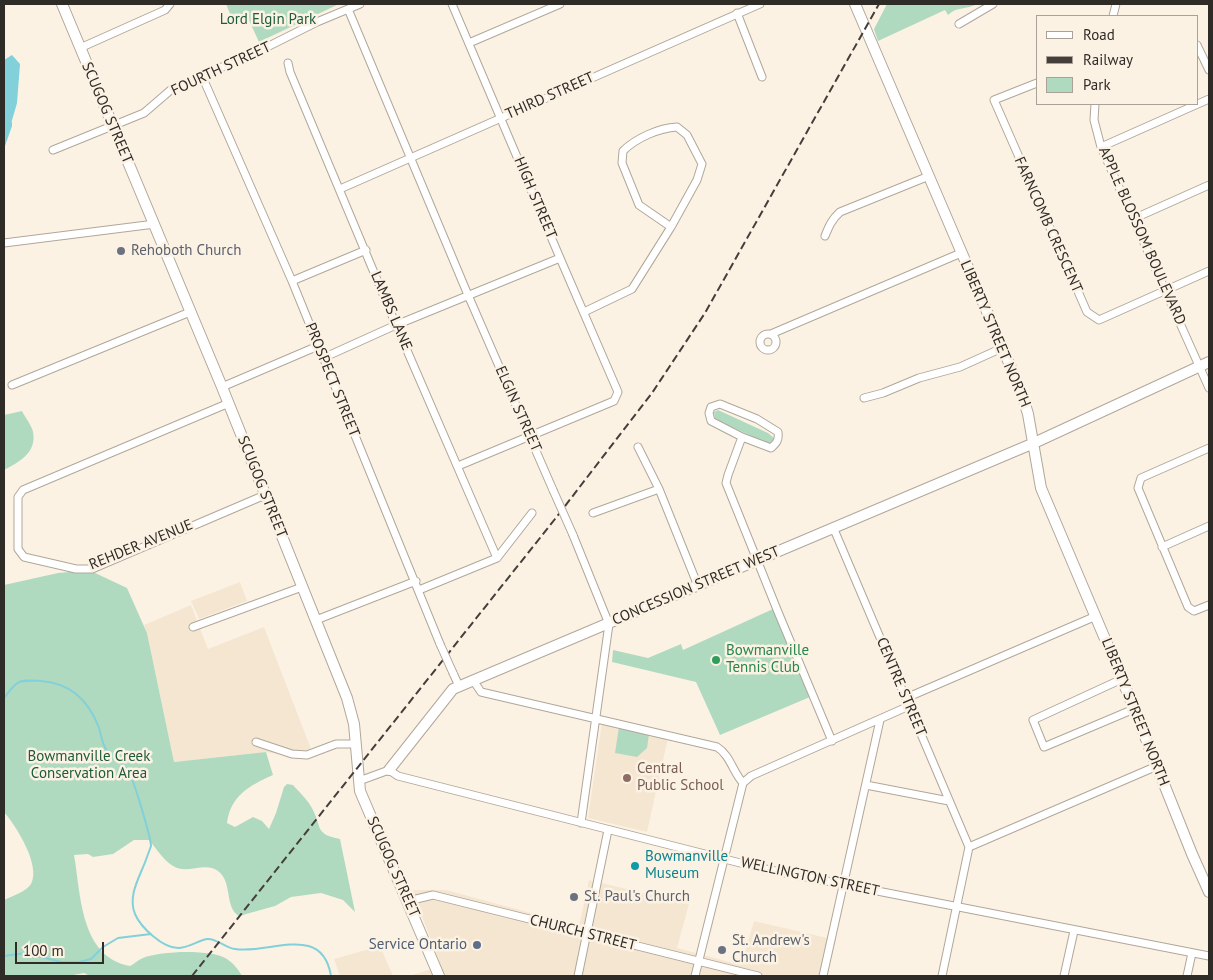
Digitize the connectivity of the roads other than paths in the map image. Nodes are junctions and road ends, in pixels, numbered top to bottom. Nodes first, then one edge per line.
1 (62, 4) edge
2 (170, 4) edge
3 (360, 4) edge
4 (452, 4) edge
5 (560, 4) edge
6 (760, 4) edge
7 (856, 4) edge
8 (993, 4) edge
9 (348, 9) junction
10 (737, 13) junction
11 (959, 24) dead end
12 (469, 44) junction
13 (1198, 47) edge
14 (80, 48) junction
15 (288, 63) dead end
16 (1209, 70) edge
17 (202, 76) junction
18 (762, 77) dead end
19 (1036, 83) edge
20 (1095, 105) edge
21 (1196, 105) edge
22 (501, 117) junction
23 (112, 126) junction
24 (1101, 147) junction
25 (53, 150) dead end
26 (410, 157) junction
27 (929, 176) junction
28 (1209, 185) edge
29 (340, 189) junction
30 (1133, 219) junction
31 (155, 224) junction
32 (671, 227) junction
33 (825, 236) dead end
34 (4, 243) edge
35 (366, 250) junction
36 (961, 253) junction
37 (560, 258) junction
38 (1209, 271) edge
39 (292, 281) junction
40 (1165, 291) junction
41 (468, 296) junction
42 (190, 312) junction
43 (584, 312) junction
44 (396, 325) junction
45 (771, 334) dead end
46 (318, 346) junction
47 (1002, 348) junction
48 (323, 358) junction
49 (1205, 364) edge
50 (12, 385) dead end
51 (222, 387) junction
52 (1209, 388) edge
53 (864, 398) dead end
54 (229, 403) junction
55 (531, 436) junction
56 (742, 437) junction
57 (1034, 443) junction
58 (638, 446) dead end
59 (1209, 448) edge
60 (458, 466) junction
61 (659, 489) junction
62 (265, 495) junction
63 (532, 513) dead end
64 (593, 513) dead end
65 (1209, 526) edge
66 (833, 527) junction
67 (1162, 547) junction
68 (497, 558) junction
69 (757, 560) junction
70 (416, 581) junction
71 (698, 586) junction
72 (302, 587) junction
73 (419, 590) junction
74 (1209, 605) edge
75 (1096, 616) junction
76 (316, 620) junction
77 (609, 624) junction
78 (193, 627) dead end
79 (1122, 679) junction
80 (473, 680) junction
81 (459, 686) junction
82 (906, 698) junction
83 (910, 706) junction
84 (1134, 709) junction
85 (596, 718) junction
86 (880, 720) junction
87 (832, 741) junction
88 (256, 742) dead end
89 (355, 744) junction
90 (1157, 766) junction
91 (389, 770) junction
92 (359, 781) junction
93 (743, 783) junction
94 (866, 786) junction
95 (949, 801) junction
96 (582, 823) junction
97 (608, 830) junction
98 (969, 847) junction
99 (725, 859) junction
100 (844, 885) junction
101 (1209, 892) edge
102 (408, 901) junction
103 (957, 908) junction
104 (1074, 931) junction
105 (586, 934) junction
106 (1192, 953) junction
107 (1209, 956) edge
108 (699, 962) junction
109 (439, 976) edge
110 (578, 976) edge
111 (695, 976) edge
112 (758, 976) edge
113 (824, 976) edge
114 (942, 976) edge
115 (1064, 976) edge
116 (1187, 976) edge

1 - 14 street, SCUGOG STREET
2 - 14 street
3 - 9 street, FOURTH STREET
4 - 12 street, HIGH STREET
5 - 12 street
6 - 10 street, THIRD STREET
7 - 27 street, LIBERTY STREET NORTH
8 - 11 street
9 - 17 street, FOURTH STREET
9 - 26 street, ELGIN STREET
10 - 18 street
10 - 22 street, THIRD STREET
12 - 22 street, HIGH STREET
13 - 16 street
14 - 23 street, SCUGOG STREET
15 - 29 street, LAMBS LANE
17 - 23 street, FOURTH STREET
17 - 39 street, PROSPECT STREET
19 - 40 street, FARNCOMB CRESCENT
20 - 24 street, APPLE BLOSSOM BOULEVARD
21 - 24 street
22 - 26 street, THIRD STREET
22 - 37 street, HIGH STREET
23 - 25 street, FOURTH STREET
23 - 31 street, SCUGOG STREET
24 - 30 street, APPLE BLOSSOM BOULEVARD
26 - 29 street, THIRD STREET
26 - 41 street, ELGIN STREET
27 - 33 street
27 - 36 street, LIBERTY STREET NORTH
28 - 30 street
29 - 35 street, LAMBS LANE
30 - 40 street, APPLE BLOSSOM BOULEVARD
31 - 34 street
31 - 42 street, SCUGOG STREET
32 - 32 street
32 - 43 street
35 - 39 street
35 - 44 street, LAMBS LANE
36 - 45 street
36 - 47 street, LIBERTY STREET NORTH
37 - 41 street
37 - 43 street, HIGH STREET
38 - 40 street
39 - 46 street, PROSPECT STREET
40 - 49 street, APPLE BLOSSOM BOULEVARD
41 - 44 street
41 - 55 street, ELGIN STREET
42 - 50 street
42 - 51 street, SCUGOG STREET
43 - 55 street, HIGH STREET
44 - 48 street
44 - 60 street, LAMBS LANE
46 - 48 street, PROSPECT STREET
46 - 51 street
47 - 53 street
47 - 57 street, LIBERTY STREET NORTH
48 - 70 street, PROSPECT STREET
49 - 52 street, APPLE BLOSSOM BOULEVARD
49 - 57 street, CONCESSION STREET WEST
51 - 54 street, SCUGOG STREET
54 - 62 street, SCUGOG STREET
54 - 62 street, REHDER AVENUE
55 - 60 street
55 - 77 street, ELGIN STREET, bridge
56 - 56 street
56 - 69 street
57 - 66 street, CONCESSION STREET WEST
57 - 75 street, LIBERTY STREET NORTH
58 - 61 street
59 - 67 street
60 - 68 street, LAMBS LANE
61 - 64 street
61 - 71 street
62 - 72 street, SCUGOG STREET
63 - 68 street
65 - 67 street
66 - 69 street, CONCESSION STREET WEST
66 - 82 street, CENTRE STREET
67 - 74 street
68 - 73 street
69 - 71 street, CONCESSION STREET WEST
69 - 87 street
70 - 73 street, PROSPECT STREET
70 - 76 street
71 - 77 street, CONCESSION STREET WEST
72 - 76 street, SCUGOG STREET
72 - 78 street
73 - 81 street, PROSPECT STREET, bridge
75 - 79 street, LIBERTY STREET NORTH
75 - 82 street
76 - 89 street, SCUGOG STREET
77 - 80 street, CONCESSION STREET WEST
77 - 85 street, ELGIN STREET
79 - 84 street, LIBERTY STREET NORTH
79 - 84 street
80 - 81 street, CONCESSION STREET WEST
80 - 85 street
81 - 91 street, CONCESSION STREET WEST
82 - 83 street, CENTRE STREET
83 - 86 street
83 - 95 street, CENTRE STREET
84 - 90 street, LIBERTY STREET NORTH
85 - 93 street
85 - 96 street, ELGIN STREET
86 - 87 street
86 - 94 street
87 - 93 street
88 - 89 street
89 - 92 street, SCUGOG STREET
90 - 98 street
90 - 101 street, LIBERTY STREET NORTH
91 - 92 street
91 - 96 street, WELLINGTON STREET
92 - 102 street, SCUGOG STREET
93 - 99 street
94 - 95 street
94 - 100 street
95 - 98 street, CENTRE STREET
96 - 97 street, WELLINGTON STREET
97 - 99 street, WELLINGTON STREET
97 - 105 street
98 - 103 street
99 - 100 street, WELLINGTON STREET
99 - 108 street
100 - 103 street, WELLINGTON STREET
100 - 113 street
102 - 105 street, CHURCH STREET
102 - 109 street, SCUGOG STREET
103 - 104 street, WELLINGTON STREET
103 - 114 street
104 - 106 street, WELLINGTON STREET
104 - 115 street
105 - 108 street, CHURCH STREET
105 - 110 street
106 - 107 street, WELLINGTON STREET
106 - 116 street
108 - 111 street
108 - 112 street, CHURCH STREET

